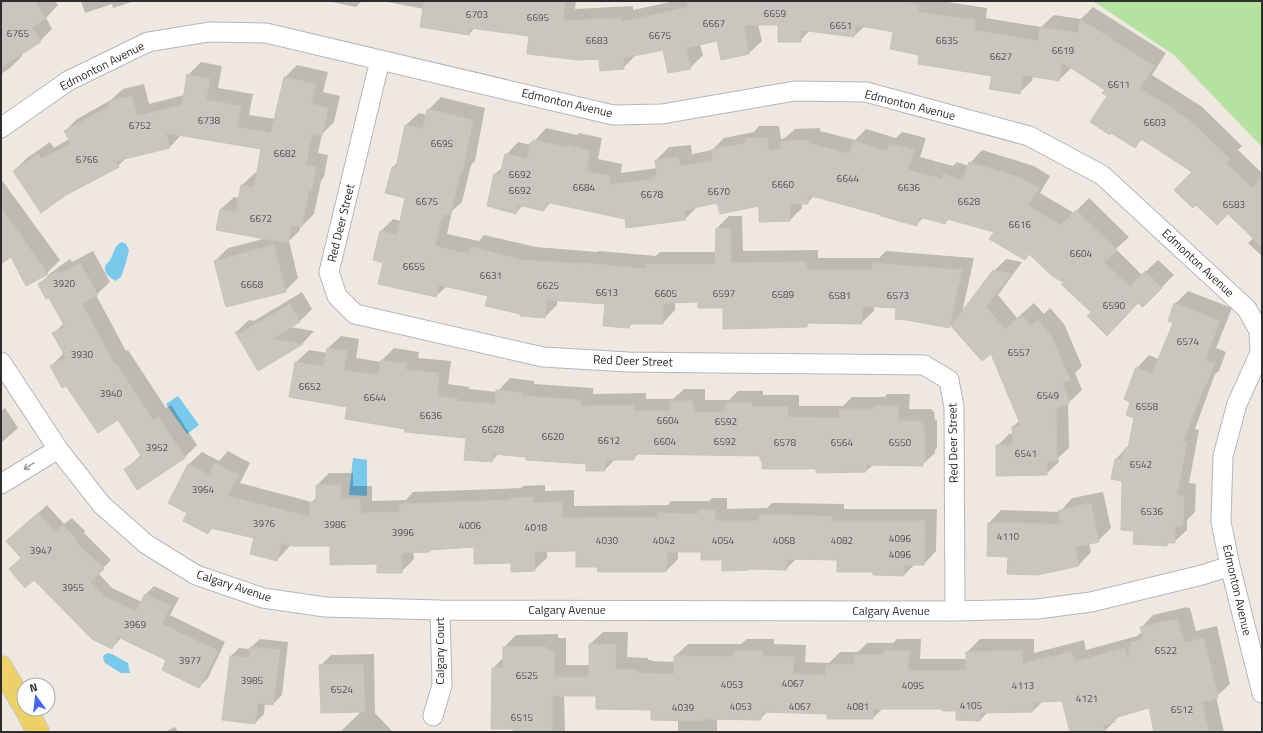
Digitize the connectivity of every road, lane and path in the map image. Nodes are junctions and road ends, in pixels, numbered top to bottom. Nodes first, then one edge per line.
1 (380, 60) junction
2 (1, 128) edge
3 (1, 362) edge
4 (58, 449) junction
5 (1, 484) edge
6 (1230, 566) junction
7 (440, 610) junction
8 (955, 611) junction
9 (1, 667) edge
10 (16, 692) edge
11 (1262, 694) edge
12 (433, 716) dead end
13 (30, 717) edge
14 (38, 732) edge

1 - 2 street, Edmonton Avenue
1 - 6 street, Edmonton Avenue
1 - 8 street, Red Deer Street
3 - 4 street, Calgary Avenue
4 -> 5 street
4 - 7 street, Calgary Avenue
6 - 8 street, Calgary Avenue
6 - 11 street, Edmonton Avenue
7 - 8 street, Calgary Avenue
7 - 12 street, Calgary Court
9 - 10 main road
13 - 14 main road

